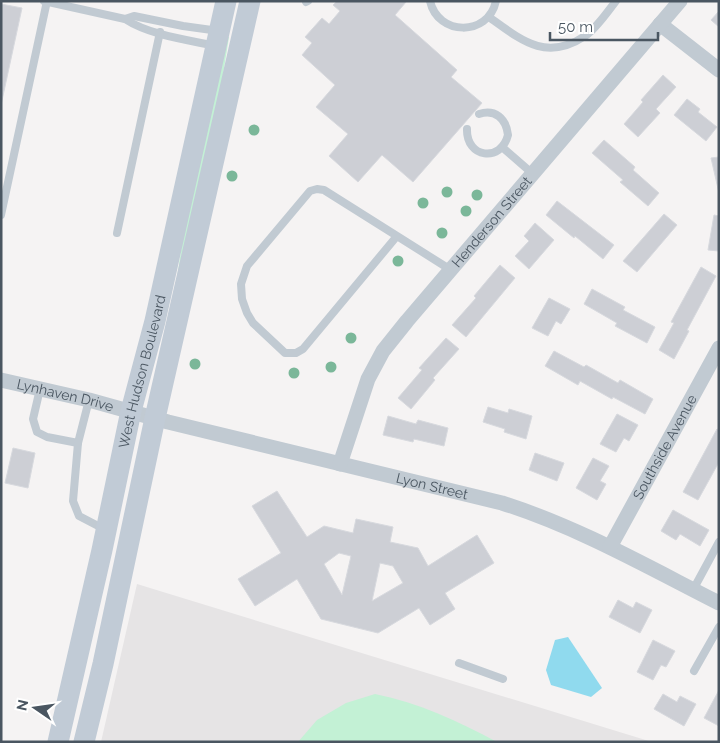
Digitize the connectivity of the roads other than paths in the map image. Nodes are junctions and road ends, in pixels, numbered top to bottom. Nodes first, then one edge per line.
1 (46, 1) edge
2 (226, 1) edge
3 (250, 1) edge
4 (430, 1) edge
5 (496, 1) edge
6 (616, 1) edge
7 (680, 1) edge
8 (489, 16) junction
9 (125, 19) junction
10 (660, 24) junction
11 (160, 32) junction
12 (218, 39) junction
13 (719, 70) edge
14 (479, 114) dead end
15 (467, 129) dead end
16 (502, 147) junction
17 (533, 174) junction
18 (1, 215) edge
19 (117, 233) dead end
20 (398, 236) junction
21 (451, 270) junction
22 (719, 348) edge
23 (1, 380) edge
24 (40, 389) junction
25 (89, 400) junction
26 (131, 411) junction
27 (155, 418) junction
28 (78, 443) junction
29 (340, 464) junction
30 (106, 530) junction
31 (719, 542) edge
32 (610, 547) junction
33 (693, 590) junction
34 (719, 604) edge
35 (719, 626) edge
36 (459, 663) dead end
37 (694, 671) dead end
38 (503, 678) dead end
39 (58, 742) edge
40 (84, 742) edge

1 - 9 lane
1 - 18 lane
2 - 12 main road, West Hudson Boulevard
3 - 27 main road, West Hudson Boulevard
4 - 8 lane
5 - 8 lane
6 - 8 lane
7 - 10 street, Henderson Street
9 - 11 lane
9 - 12 lane
10 - 13 street
10 - 17 street, Henderson Street
11 - 12 lane
11 - 19 lane
12 - 26 main road, West Hudson Boulevard
14 - 16 lane
15 - 16 lane
16 - 17 lane
17 - 21 street, Henderson Street
20 - 20 lane
20 - 21 lane
21 - 29 street, Henderson Street
22 - 32 street, Southside Avenue
23 - 24 street, Lynhaven Drive
24 - 25 street, Lynhaven Drive
24 - 28 lane
25 - 26 street, Lynhaven Drive
25 - 28 lane
26 - 27 street, Lyon Street
26 - 30 main road, West Hudson Boulevard
27 - 29 street, Lyon Street
27 - 40 main road, West Hudson Boulevard
28 - 30 lane
29 - 32 street, Lyon Street
30 - 39 main road, West Hudson Boulevard
31 - 33 lane
32 - 33 street, Lyon Street
33 - 34 street, Lyon Street
35 - 37 lane
36 - 38 lane

